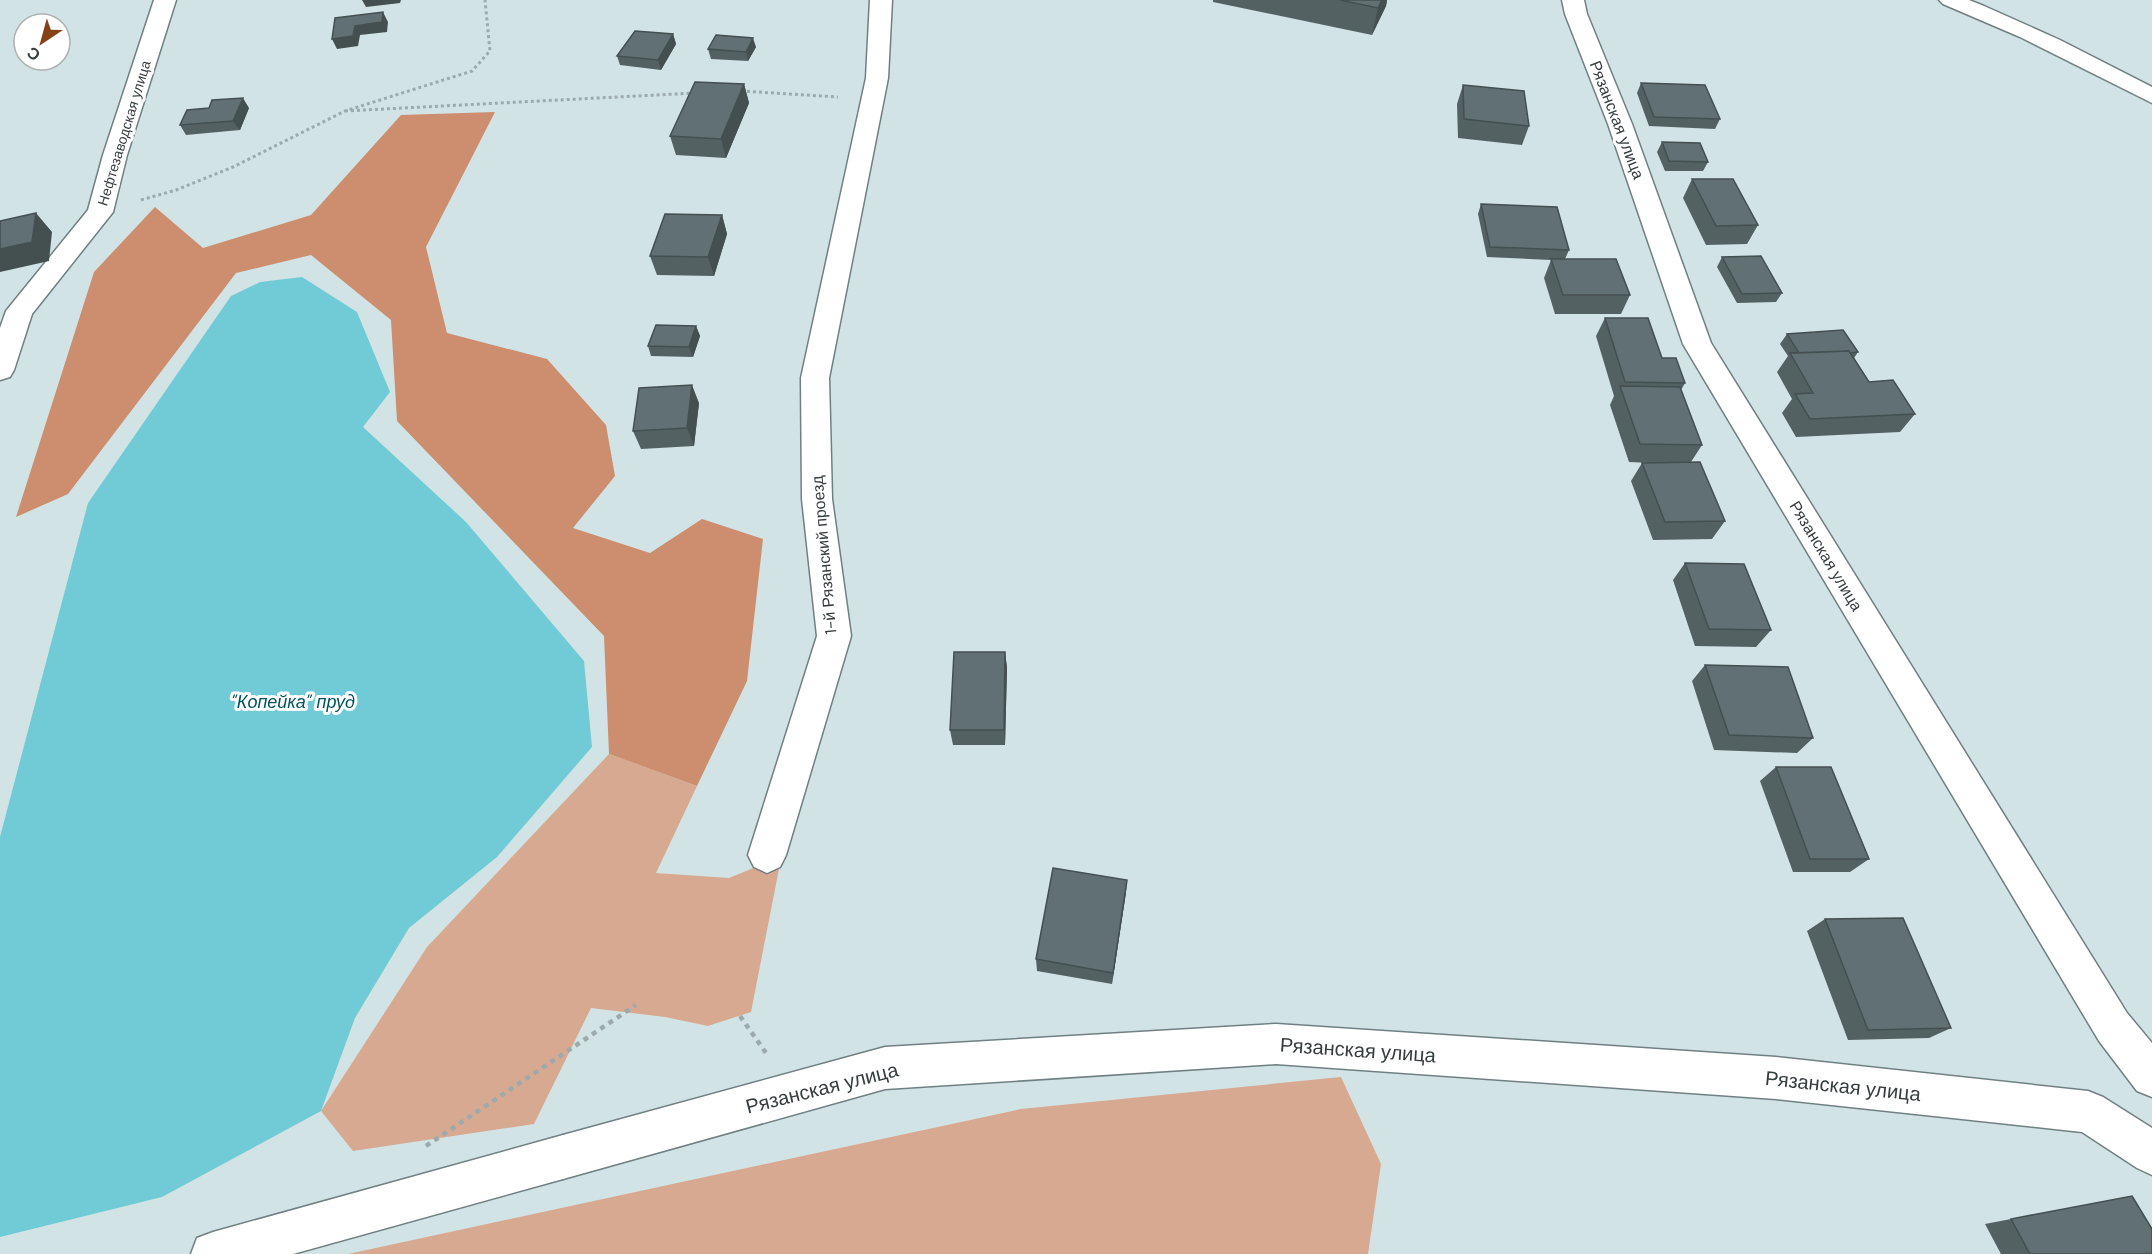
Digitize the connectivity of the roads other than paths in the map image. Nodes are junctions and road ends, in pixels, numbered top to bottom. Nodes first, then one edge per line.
1 (165, 0) edge
2 (881, 0) edge
3 (1573, 0) edge
4 (1950, 0) edge
5 (2152, 96) edge
6 (10, 312) edge
7 (0, 370) edge
8 (767, 855) dead end
9 (2152, 1076) edge
10 (2152, 1153) edge
11 (213, 1254) edge

1 - 6 street, Нефтезаводская улица
2 - 8 street, 1-й Рязанский проезд
3 - 9 street, Рязанская улица
4 - 5 street
6 - 7 street
10 - 11 street, Рязанская улица

